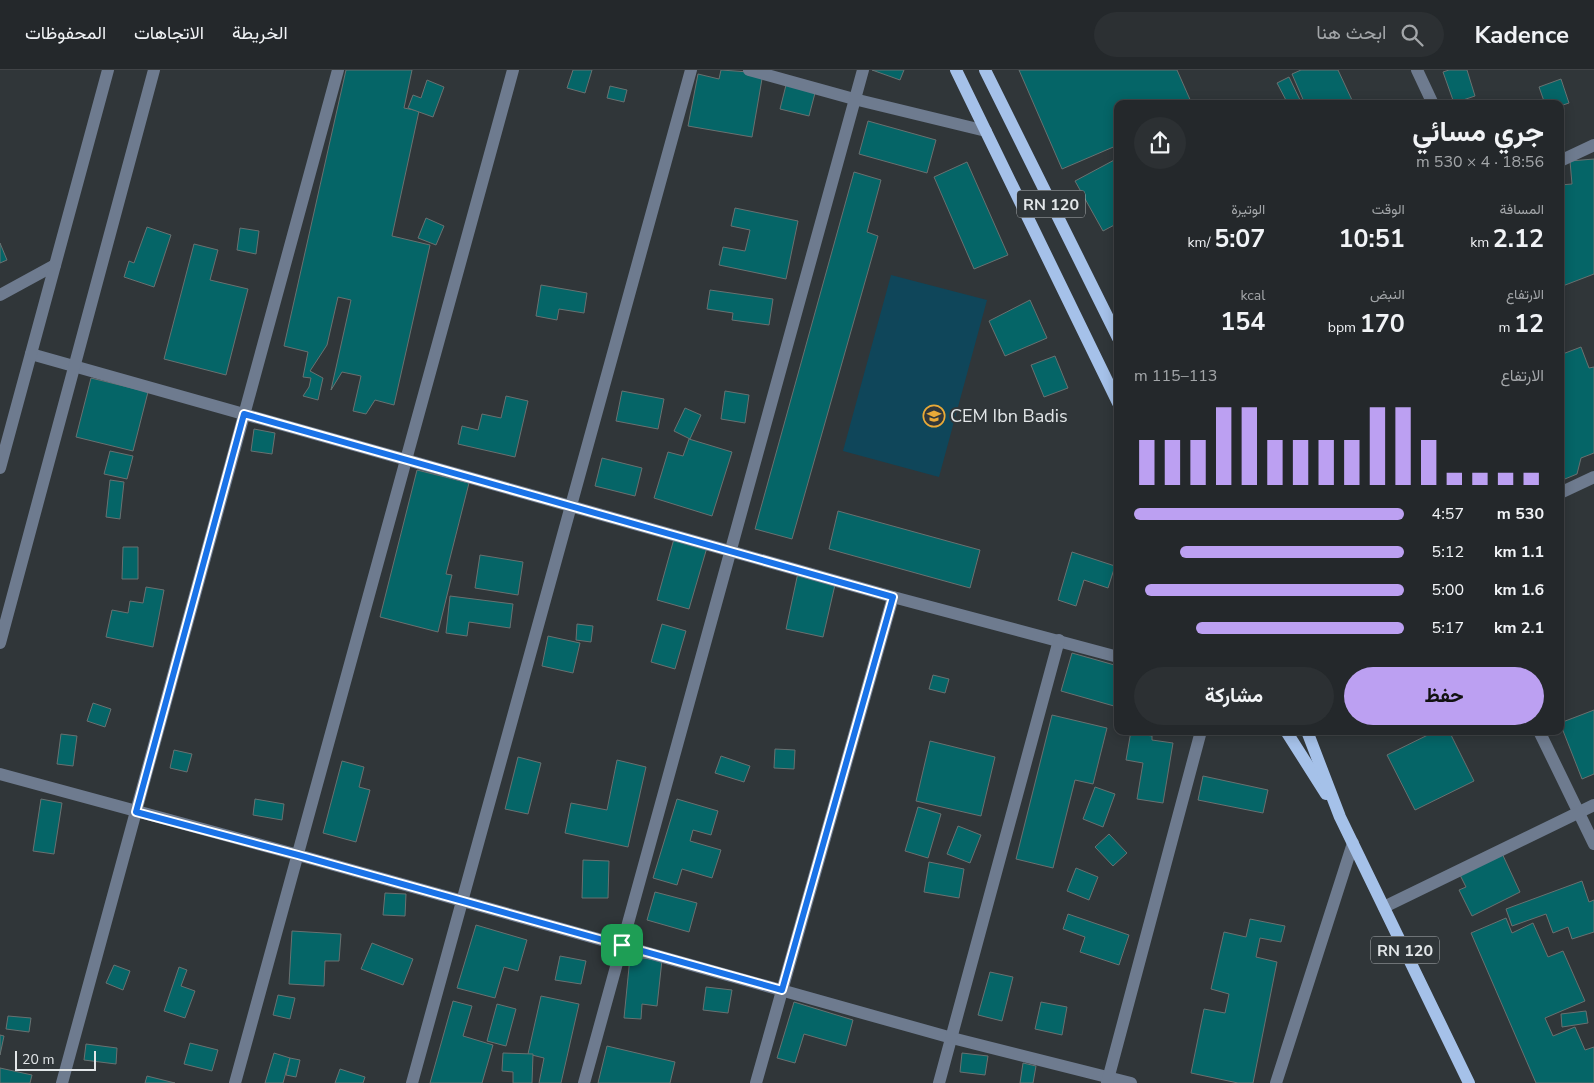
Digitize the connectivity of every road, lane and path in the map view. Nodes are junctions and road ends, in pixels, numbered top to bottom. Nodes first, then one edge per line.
1 (108, 70) edge
2 (154, 70) edge
3 (338, 70) edge
4 (513, 70) edge
5 (691, 70) edge
6 (749, 70) edge
7 (863, 70) edge
8 (956, 70) edge
9 (985, 70) edge
10 (1417, 70) edge
11 (854, 99) junction
12 (1430, 100) edge
13 (986, 131) junction
14 (1594, 145) edge
15 (1564, 159) edge
16 (55, 265) junction
17 (0, 295) edge
18 (1114, 330) edge
19 (31, 354) junction
20 (74, 366) junction
21 (1114, 395) edge
22 (244, 414) junction
23 (406, 460) junction
24 (0, 468) edge
25 (1594, 477) edge
26 (1564, 491) edge
27 (571, 506) junction
28 (730, 551) junction
29 (893, 597) junction
30 (1059, 640) junction
31 (0, 644) edge
32 (1114, 656) edge
33 (1200, 735) edge
34 (1289, 735) edge
35 (1309, 735) edge
36 (1541, 735) edge
37 (0, 774) edge
38 (1594, 805) edge
39 (136, 812) junction
40 (1579, 813) junction
41 (1340, 817) junction
42 (1353, 843) junction
43 (1594, 844) edge
44 (298, 855) junction
45 (462, 901) junction
46 (1384, 907) junction
47 (622, 945) junction
48 (782, 990) junction
49 (952, 1038) junction
50 (1108, 1080) edge
51 (62, 1083) edge
52 (235, 1083) edge
53 (412, 1083) edge
54 (584, 1083) edge
55 (756, 1083) edge
56 (939, 1083) edge
57 (1131, 1083) edge
58 (1276, 1083) edge
59 (1470, 1083) edge

1 - 16 street
2 - 20 street
3 - 22 street
4 - 23 street
5 - 27 street
6 - 11 street
7 - 11 street
8 - 13 main road
9 - 18 main road, RN 120
10 - 12 street
11 - 13 street
11 - 28 street
13 - 21 main road
14 - 15 street
16 - 17 street
16 - 19 street
19 - 20 street
19 - 24 street
20 - 22 street
20 - 31 street
22 - 23 street
22 - 39 street
23 - 27 street
23 - 44 street
25 - 26 street
27 - 28 street
27 - 45 street
28 - 29 street
28 - 47 street
29 - 30 street
29 - 48 street
30 - 32 street
30 - 49 street
33 - 50 street
34 - 41 main road
35 - 41 main road, RN 120
36 - 40 street
37 - 39 street
38 - 40 street
39 - 44 street
39 - 51 street
40 - 43 street
40 - 46 street
41 - 42 main road, RN 120
42 - 46 main road, RN 120
42 - 58 street
44 - 45 street
44 - 52 street
45 - 47 street
45 - 53 street
46 - 59 main road, RN 120
47 - 48 street
47 - 54 street
48 - 49 street
48 - 55 street
49 - 50 street
49 - 56 street
50 - 57 street

